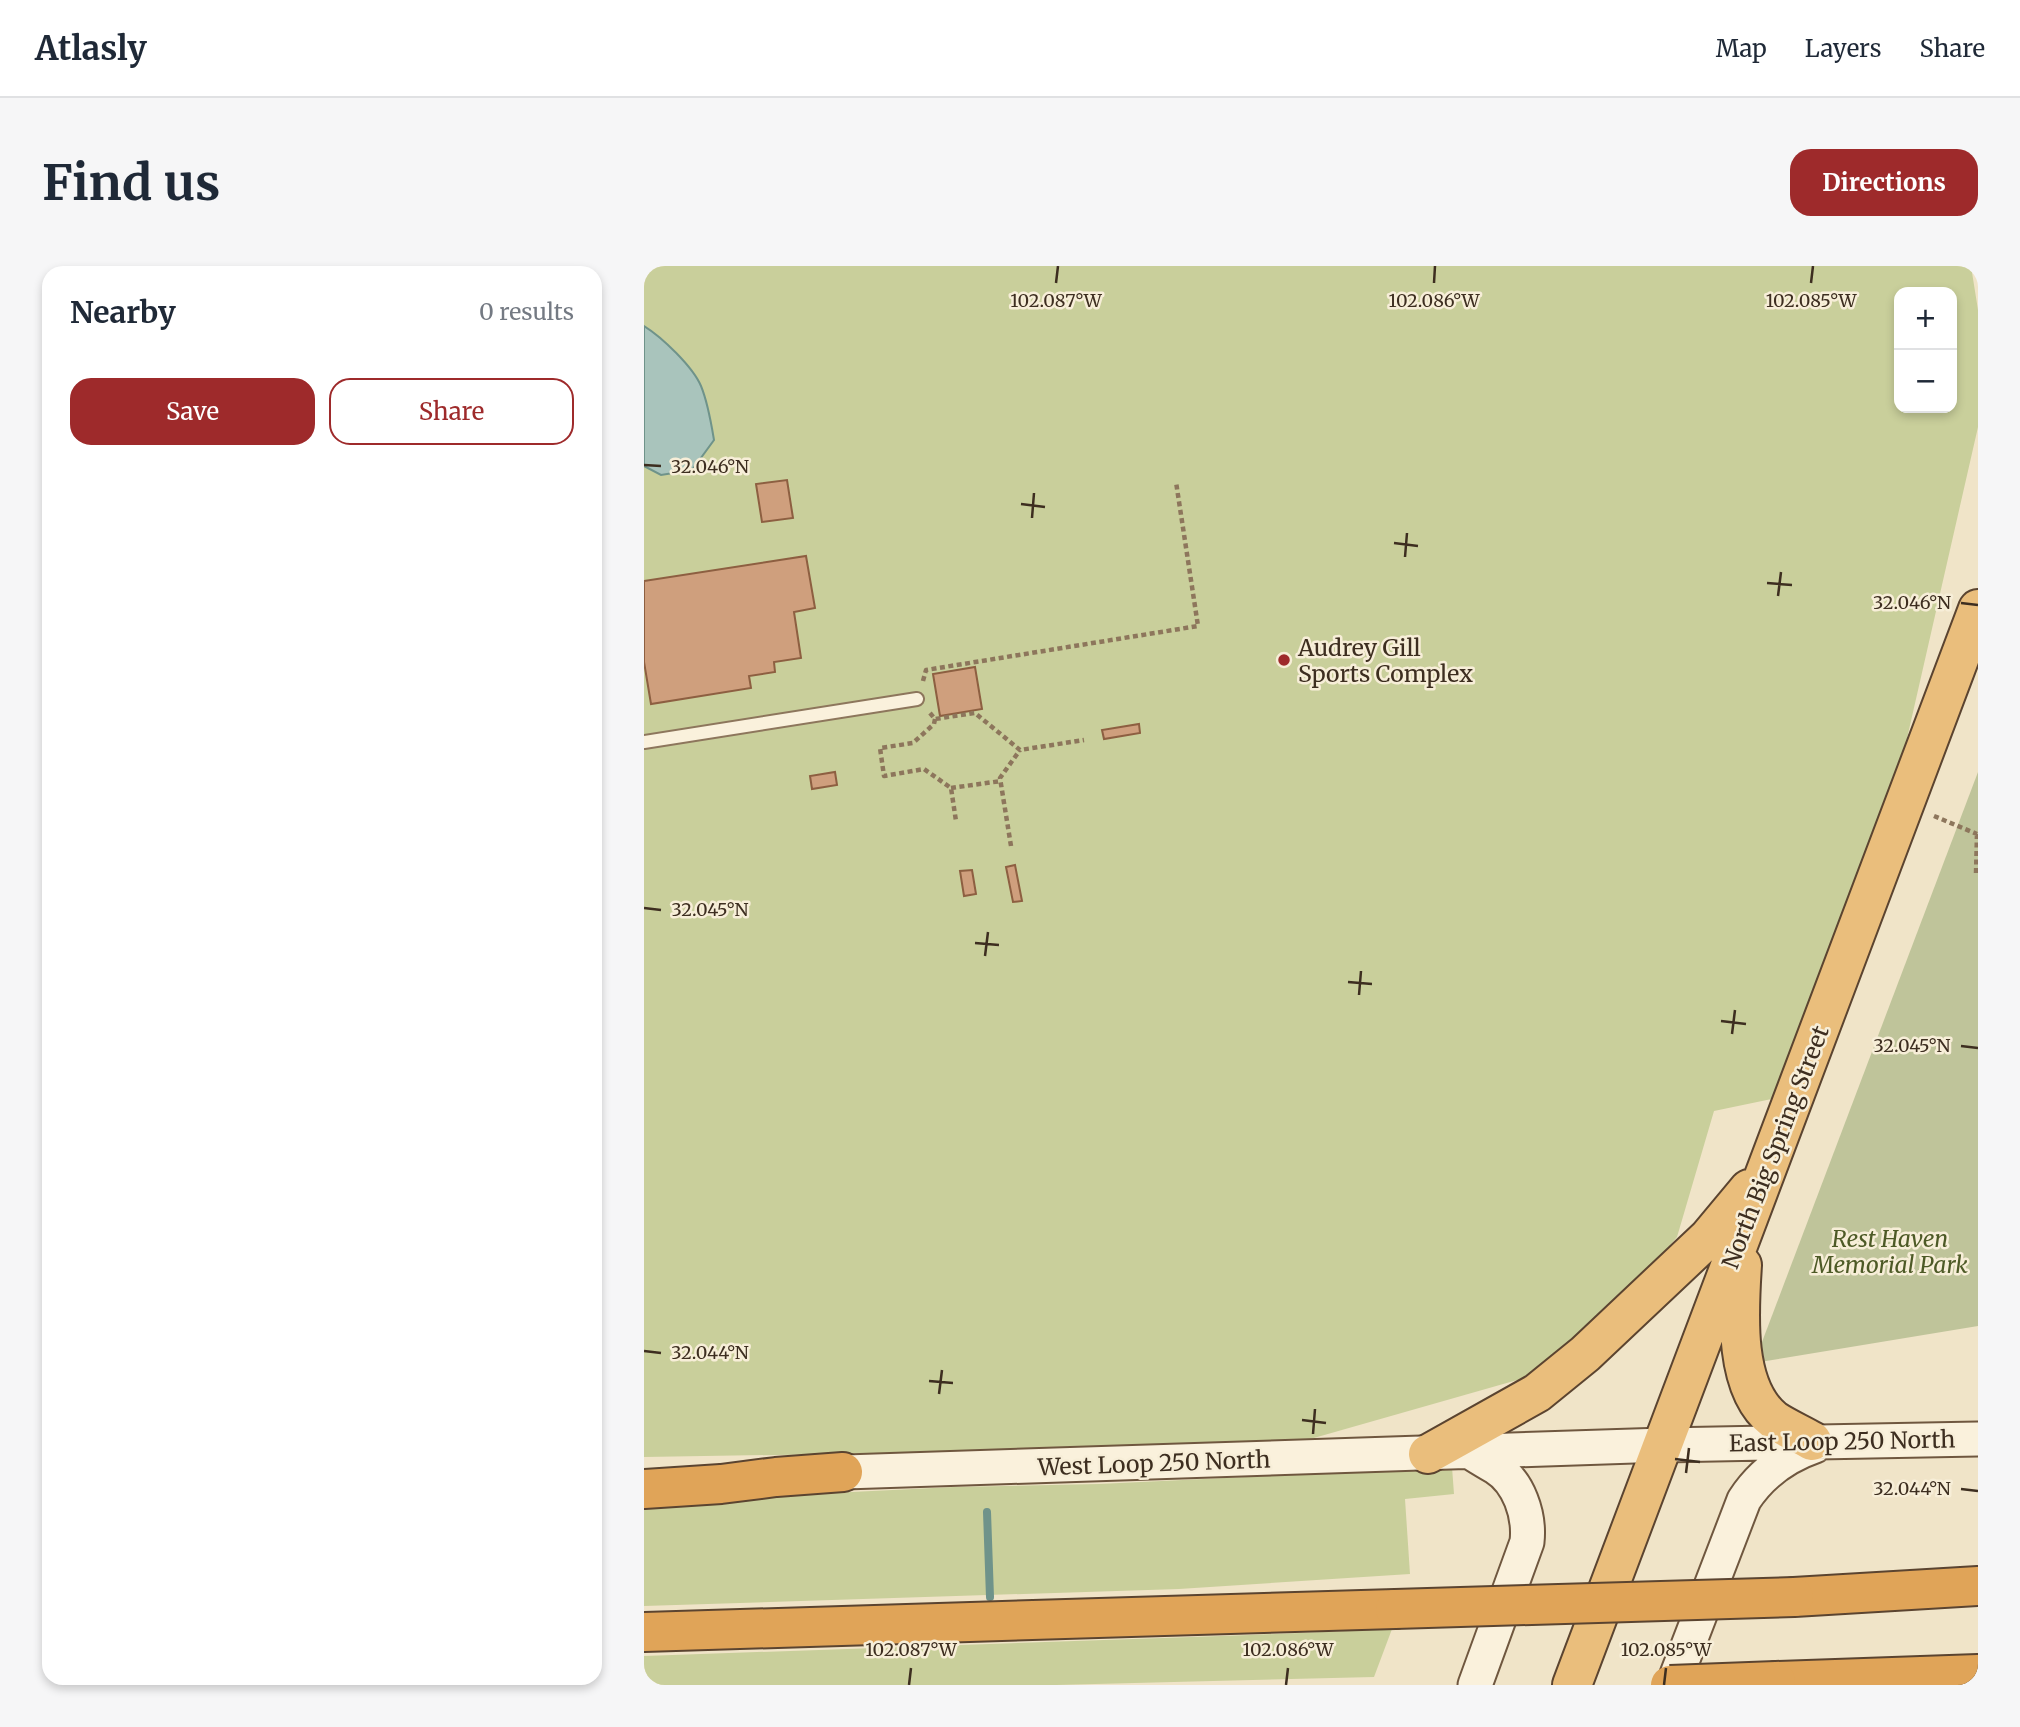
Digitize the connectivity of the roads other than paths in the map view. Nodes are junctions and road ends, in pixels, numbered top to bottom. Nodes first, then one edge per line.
1 (1978, 609) edge
2 (917, 699) road end
3 (644, 742) edge
4 (1768, 1166) junction
5 (1745, 1228) junction
6 (1978, 1439) edge
7 (1822, 1441) junction
8 (1664, 1445) junction
9 (1470, 1452) junction
10 (1428, 1454) junction
11 (843, 1472) junction
12 (644, 1479) edge
13 (644, 1489) edge
14 (1978, 1586) edge
15 (644, 1632) edge
16 (1978, 1674) edge
17 (1475, 1685) edge
18 (1572, 1685) edge
19 (1671, 1685) edge

1 - 4 highway, North Big Spring Street
2 - 3 lane
4 - 5 highway, North Big Spring Street
4 - 10 highway
5 - 7 highway
5 - 8 highway, North Big Spring Street
6 - 7 main road, East Loop 250 North
7 - 8 main road, East Loop 250 North
7 - 19 main road
8 - 9 main road, West Loop 250 North
8 - 18 highway, North Big Spring Street
9 - 10 main road, West Loop 250 North
9 - 17 main road
10 - 11 main road, West Loop 250 North
11 - 12 main road, West Loop 250 North
11 - 13 highway
14 - 15 highway, bridge
16 - 19 highway, bridge

